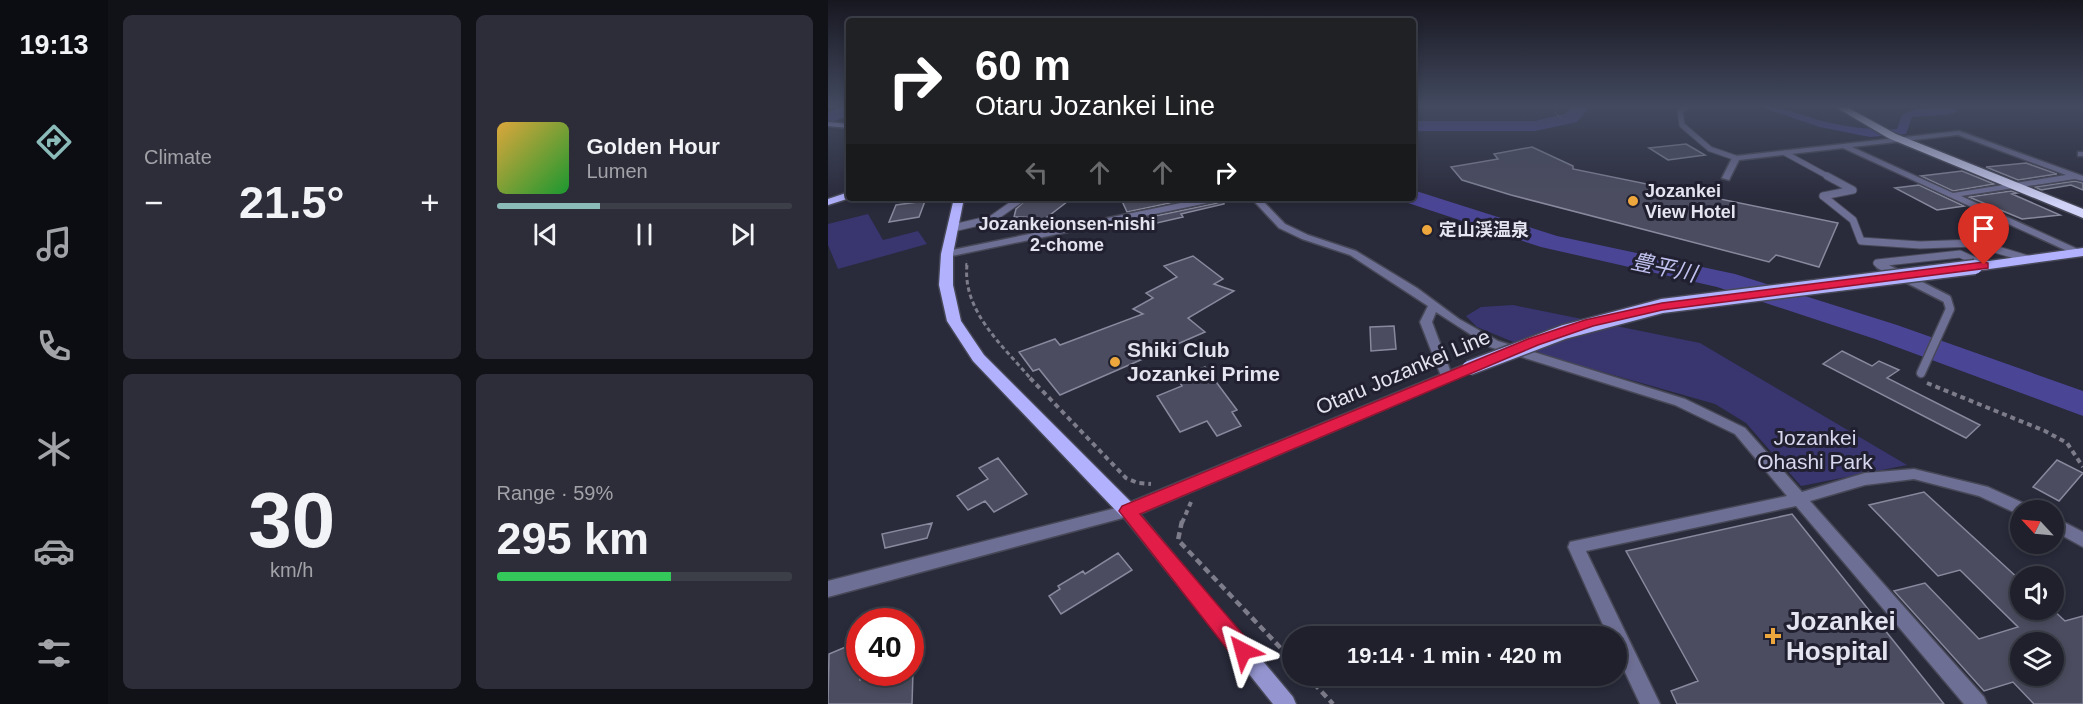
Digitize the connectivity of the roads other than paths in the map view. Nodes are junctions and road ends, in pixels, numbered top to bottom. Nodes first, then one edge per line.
1 (1698, 139) edge
2 (1886, 139) edge
3 (1908, 139) edge
4 (1975, 139) edge
5 (1845, 147) junction
6 (1785, 153) junction
7 (1736, 158) junction
8 (2080, 177) edge
9 (1726, 178) dead end
10 (2020, 185) junction
11 (1952, 195) junction
12 (846, 196) edge
13 (958, 201) edge
14 (1018, 201) edge
15 (1203, 201) edge
16 (1258, 201) edge
17 (828, 202) edge
18 (2083, 207) edge
19 (2083, 214) edge
20 (953, 228) junction
21 (2081, 252) edge
22 (948, 254) junction
23 (2028, 259) junction
24 (1980, 266) junction
25 (1433, 306) junction
26 (1921, 373) road end
27 (1447, 378) junction
28 (1799, 499) junction
29 (2010, 504) edge
30 (1128, 511) junction
31 (2064, 529) edge
32 (2083, 540) edge
33 (828, 589) edge
34 (1286, 704) edge
35 (1650, 704) edge
36 (1977, 704) edge

1 - 7 lane
2 - 5 street
3 - 10 highway
4 - 8 street
5 - 6 street
5 - 11 street
6 - 7 street
6 - 23 lane
7 - 9 street
8 - 10 street
10 - 11 street
10 - 18 highway
10 - 19 highway
11 - 21 street
12 - 17 main road
13 - 20 main road
14 - 20 lane
15 - 22 street
16 - 25 street
20 - 22 main road
21 - 23 main road, Otaru Jozankei Line
22 - 30 main road
23 - 24 main road, Otaru Jozankei Line
24 - 26 lane
24 - 27 main road, Otaru Jozankei Line, bridge
25 - 27 street
25 - 28 street
27 - 30 main road, Otaru Jozankei Line
28 - 29 street
28 - 35 street
28 - 36 street
30 - 33 street
30 - 34 street
31 - 32 street

